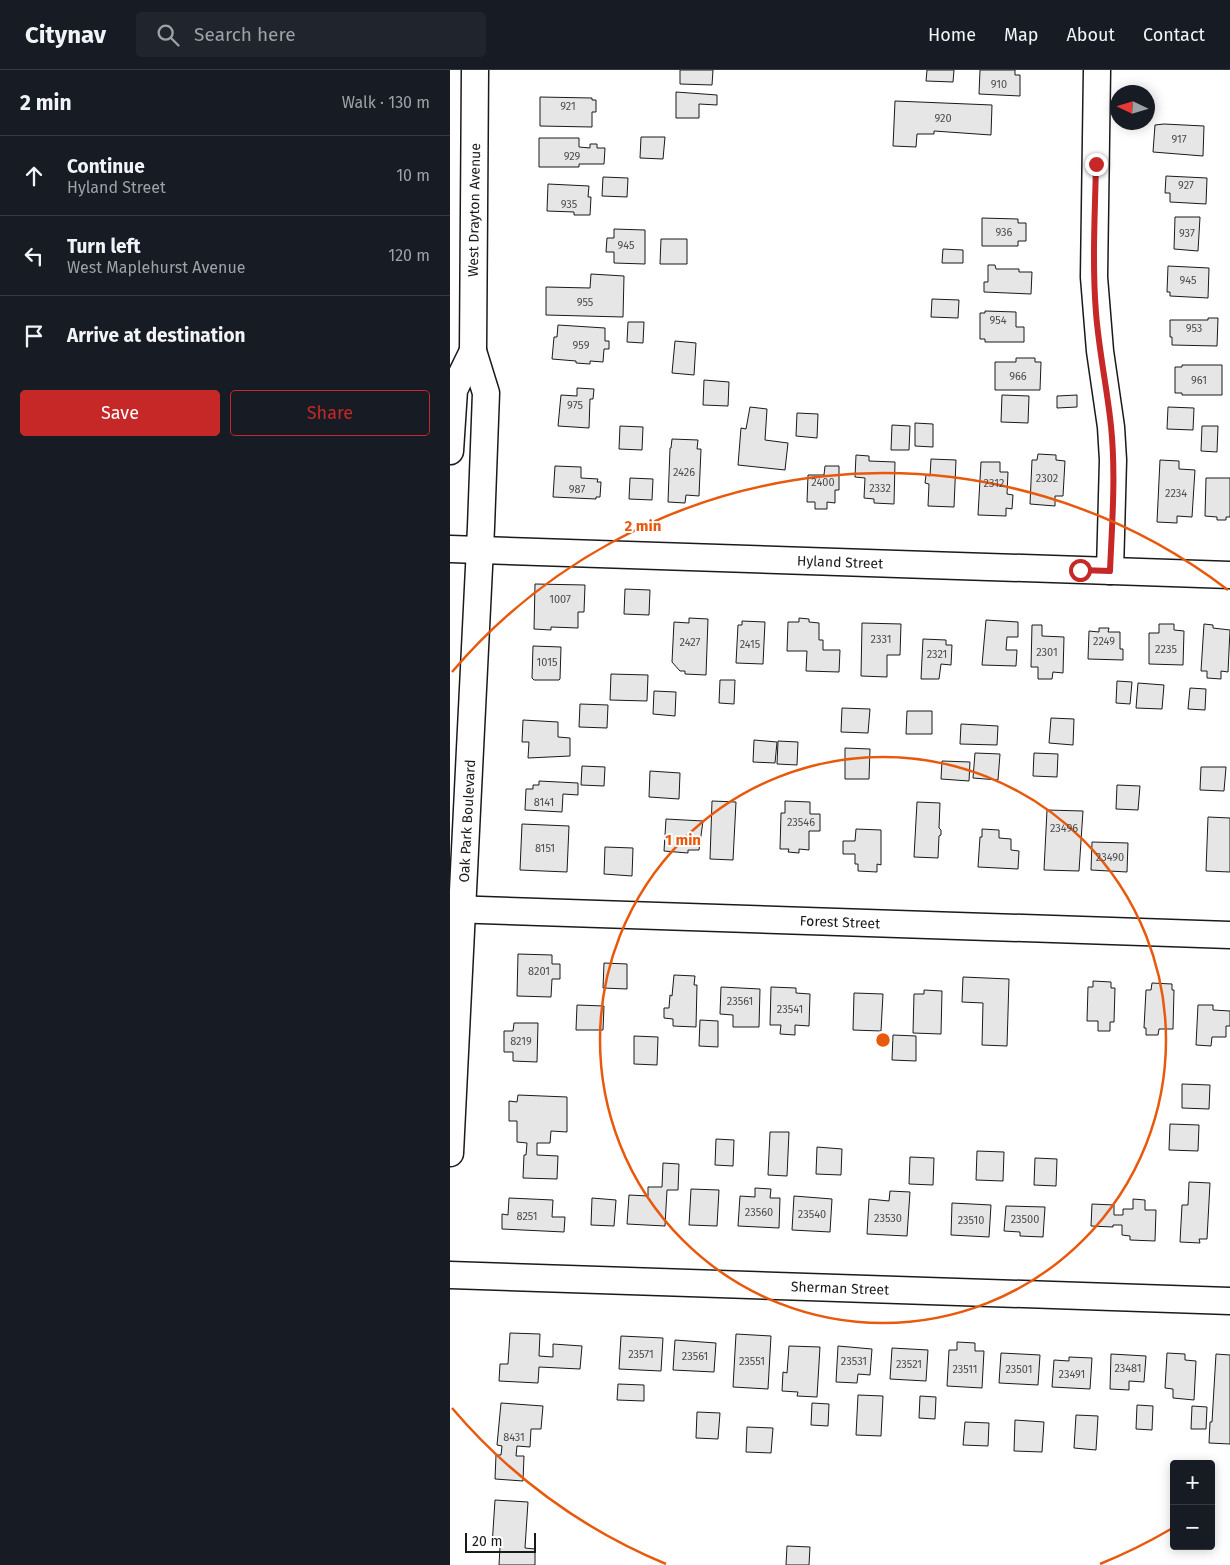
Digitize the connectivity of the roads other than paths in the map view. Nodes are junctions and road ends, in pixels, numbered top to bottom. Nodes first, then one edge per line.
1 (475, 70) edge
2 (1097, 70) edge
3 (472, 351) junction
4 (450, 451) edge
5 (450, 549) edge
6 (480, 550) junction
7 (1110, 571) junction
8 (1230, 575) edge
9 (456, 909) edge
10 (1230, 935) edge
11 (450, 1153) edge
12 (450, 1275) edge
13 (1230, 1301) edge

1 - 3 street, West Drayton Avenue
2 - 7 street
3 - 4 street, West Drayton Avenue
3 - 6 street, West Drayton Avenue
5 - 6 street, Hyland Street
6 - 7 street, Hyland Street
6 - 9 street, Oak Park Boulevard
7 - 8 street, Hyland Street
9 - 10 street, Forest Street
9 - 11 street, Oak Park Boulevard
12 - 13 street, Sherman Street

